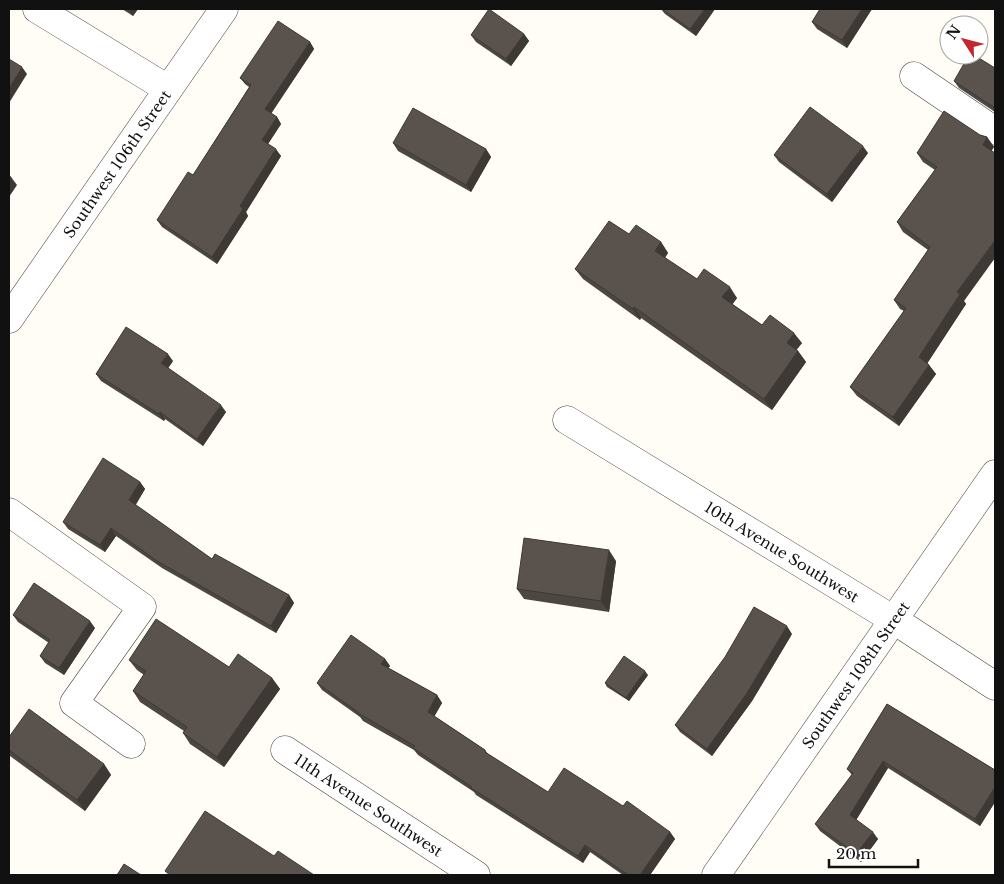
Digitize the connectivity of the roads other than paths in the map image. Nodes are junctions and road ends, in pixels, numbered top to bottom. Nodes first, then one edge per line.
1 (37, 9) edge
2 (224, 9) edge
3 (914, 76) dead end
4 (168, 89) junction
5 (995, 131) edge
6 (9, 319) edge
7 (567, 420) dead end
8 (995, 474) edge
9 (9, 512) edge
10 (894, 620) junction
11 (995, 686) edge
12 (131, 744) dead end
13 (285, 750) dead end
14 (476, 875) edge
15 (716, 875) edge

1 - 4 street
2 - 4 street, Southwest 106th Street
3 - 5 street
4 - 6 street, Southwest 106th Street
7 - 10 street, 10th Avenue Southwest
8 - 10 street, Southwest 108th Street
9 - 12 street
10 - 11 street, 10th Avenue Southwest
10 - 15 street, Southwest 108th Street
13 - 14 street, 11th Avenue Southwest

